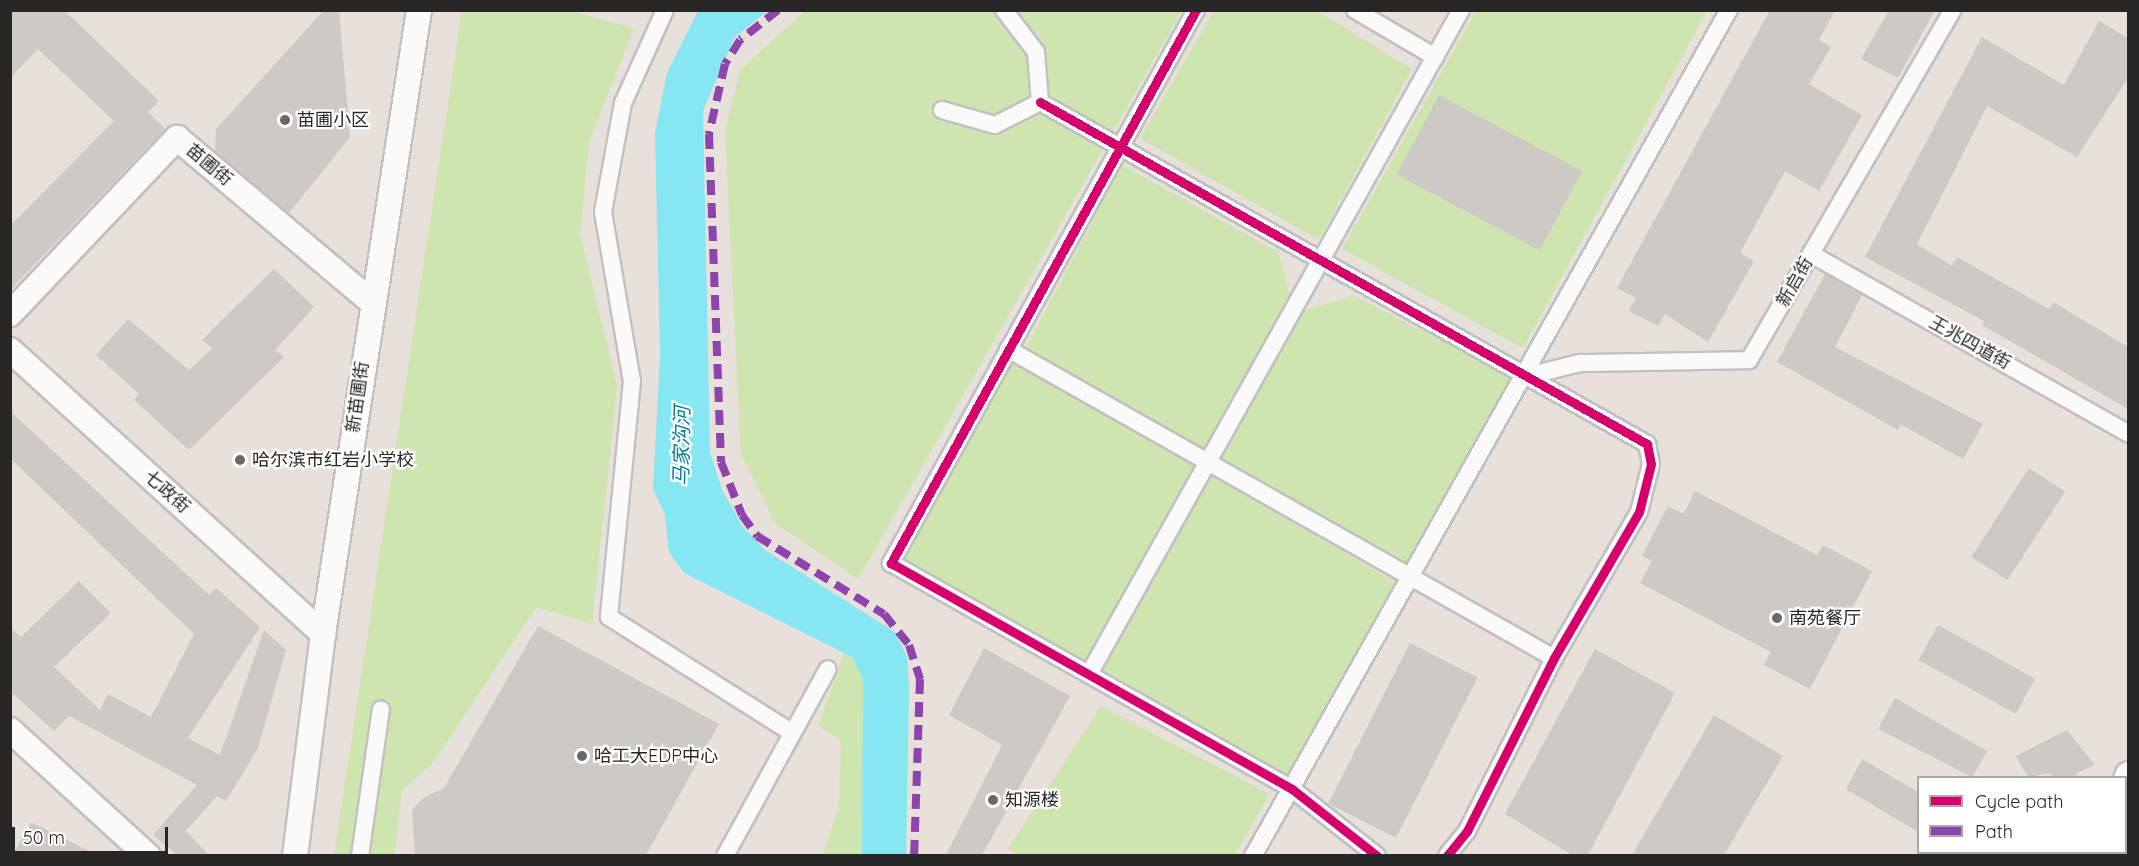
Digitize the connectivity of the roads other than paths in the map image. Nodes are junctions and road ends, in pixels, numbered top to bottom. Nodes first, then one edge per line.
1 (402, 10) edge
2 (419, 10) edge
3 (665, 10) edge
4 (1004, 10) edge
5 (1196, 10) edge
6 (1355, 10) edge
7 (1461, 10) edge
8 (1729, 10) edge
9 (1953, 10) edge
10 (1435, 57) junction
11 (1040, 102) junction
12 (942, 110) dead end
13 (1118, 145) junction
14 (1811, 254) junction
15 (1322, 260) junction
16 (368, 298) junction
17 (10, 314) edge
18 (1008, 349) junction
19 (10, 350) edge
20 (1527, 376) junction
21 (2128, 433) edge
22 (1207, 465) junction
23 (1412, 579) junction
24 (319, 630) junction
25 (1554, 658) junction
26 (828, 669) dead end
27 (1089, 674) junction
28 (381, 708) dead end
29 (10, 730) edge
30 (791, 732) junction
31 (1292, 789) junction
32 (148, 855) edge
33 (282, 855) edge
34 (295, 855) edge
35 (360, 855) edge
36 (725, 855) edge
37 (1253, 855) edge
38 (1377, 855) edge
39 (1447, 855) edge

1 - 16 main road, 新苗圃街
2 - 16 main road, 新苗圃街
3 - 30 street
4 - 11 street
5 - 13 street
6 - 10 street
7 - 10 street
8 - 20 street
9 - 14 street, 新启街
10 - 15 street
11 - 12 street
11 - 13 street
13 - 15 street
13 - 18 street
14 - 20 street, 新启街
14 - 21 street, 王兆四道街
15 - 20 street
15 - 22 street
16 - 17 main road, 苗圃街
16 - 24 main road, 新苗圃街
18 - 22 street
18 - 27 street
19 - 24 main road, 七政街
20 - 23 street
20 - 25 street
22 - 23 street
22 - 27 street
23 - 25 street
23 - 31 street
24 - 33 main road, 新苗圃街
24 - 34 main road, 新苗圃街
25 - 39 street
26 - 30 street
27 - 31 street
28 - 35 street
29 - 32 main road
30 - 36 street
31 - 37 street
31 - 38 street

